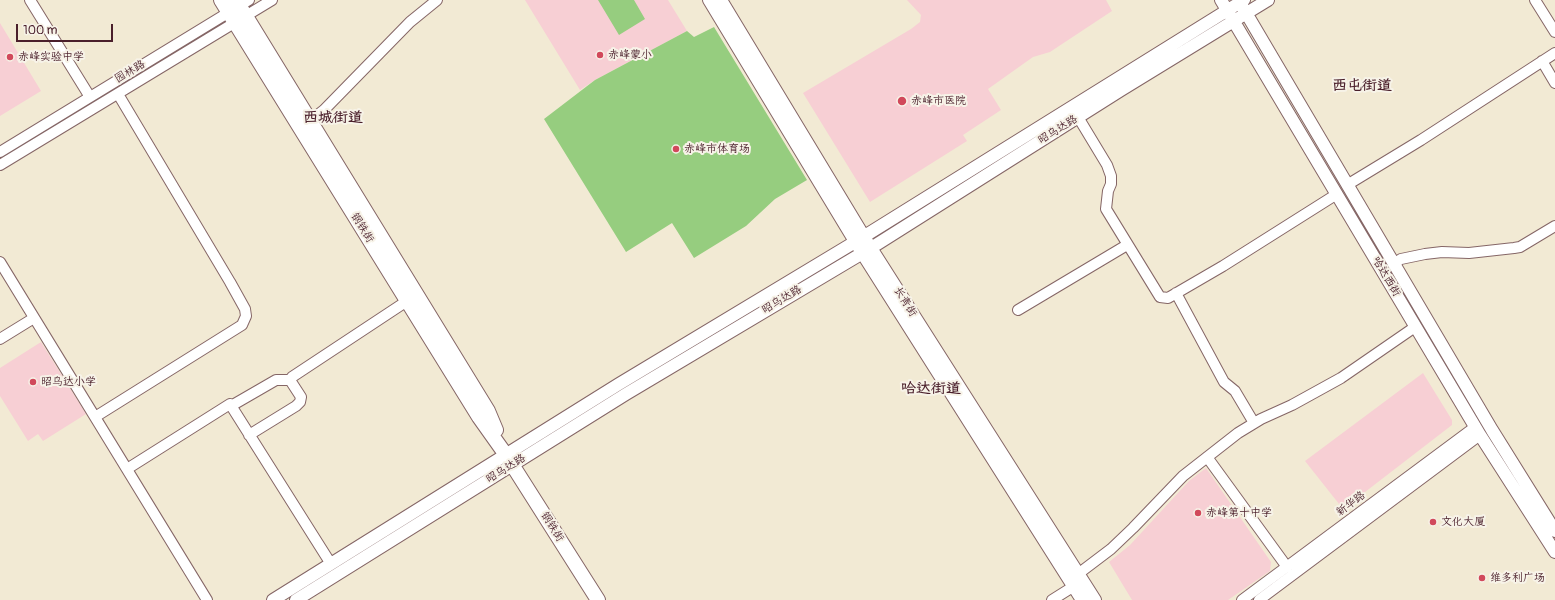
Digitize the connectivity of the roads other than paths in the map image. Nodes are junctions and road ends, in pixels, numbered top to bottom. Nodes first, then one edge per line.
1 (30, 0) edge
2 (221, 0) edge
3 (272, 0) edge
4 (437, 0) edge
5 (709, 0) edge
6 (721, 0) edge
7 (1268, 0) edge
8 (1535, 0) edge
9 (1240, 1) edge
10 (1224, 5) edge
11 (239, 9) edge
12 (1246, 13) junction
13 (1234, 21) junction
14 (1555, 32) edge
15 (1555, 53) edge
16 (1542, 61) junction
17 (1555, 83) edge
18 (118, 94) junction
19 (90, 97) junction
20 (1078, 117) junction
21 (310, 121) junction
22 (0, 152) edge
23 (0, 165) edge
24 (1347, 185) junction
25 (1337, 194) junction
26 (1555, 226) edge
27 (859, 239) junction
28 (1127, 245) junction
29 (866, 251) junction
30 (0, 262) edge
31 (1394, 264) junction
32 (1176, 293) junction
33 (407, 301) junction
34 (1018, 310) dead end
35 (34, 318) junction
36 (1415, 327) junction
37 (0, 339) edge
38 (290, 380) junction
39 (231, 406) junction
40 (95, 417) junction
41 (1254, 423) junction
42 (1478, 431) junction
43 (249, 435) junction
44 (1208, 457) junction
45 (510, 460) junction
46 (127, 468) junction
47 (1555, 531) edge
48 (1555, 552) edge
49 (331, 564) junction
50 (1287, 567) junction
51 (1078, 581) junction
52 (207, 600) edge
53 (273, 600) edge
54 (296, 600) edge
55 (598, 600) edge
56 (1052, 600) edge
57 (1082, 600) edge
58 (1094, 600) edge
59 (1242, 600) edge
60 (1259, 600) edge

1 - 19 street
2 - 11 highway, 钢铁街
3 - 11 street, 园林路
4 - 21 street
5 - 27 main road, 长青街
6 - 27 main road, 长青街
7 - 12 main road, 昭乌达路
8 - 14 street
9 - 10 main road, 昭乌达路
9 - 12 main road, 哈达西街
10 - 13 main road, 哈达西街
10 - 27 main road, 昭乌达路
11 - 18 street, 园林路
11 - 19 street, 园林路
11 - 21 highway, 钢铁街
11 - 33 highway, 钢铁街
12 - 13 main road, 昭乌达路
12 - 24 main road, 哈达西街
13 - 20 main road, 昭乌达路
13 - 25 main road, 哈达西街
15 - 16 street
16 - 17 street
16 - 24 street
18 - 23 street, 园林路
18 - 40 street
19 - 22 street, 园林路
20 - 28 street
20 - 29 main road, 昭乌达路
21 - 45 highway, 钢铁街
24 - 31 main road, 哈达西街
25 - 32 street
25 - 36 main road, 哈达西街
26 - 31 street
27 - 29 main road, 长青街
27 - 45 main road, 昭乌达路
28 - 32 street
28 - 34 street
29 - 45 main road, 昭乌达路
29 - 51 main road, 长青街
30 - 35 street
31 - 47 main road, 哈达西街
32 - 41 street
33 - 38 street
33 - 45 highway, 钢铁街
35 - 37 street
35 - 40 street
36 - 41 street
36 - 42 main road, 哈达西街
38 - 39 street
38 - 43 street
39 - 43 street
39 - 46 street
40 - 46 street
41 - 44 street
42 - 48 main road, 哈达西街
42 - 50 street, 新华路
42 - 60 street, 新华路
43 - 49 street
44 - 50 street
44 - 51 street
45 - 49 main road, 昭乌达路
45 - 54 main road, 昭乌达路
45 - 55 highway, 钢铁街
46 - 52 street
49 - 53 main road, 昭乌达路
50 - 59 street, 新华路
51 - 56 street
51 - 57 main road, 长青街
51 - 58 main road, 长青街

